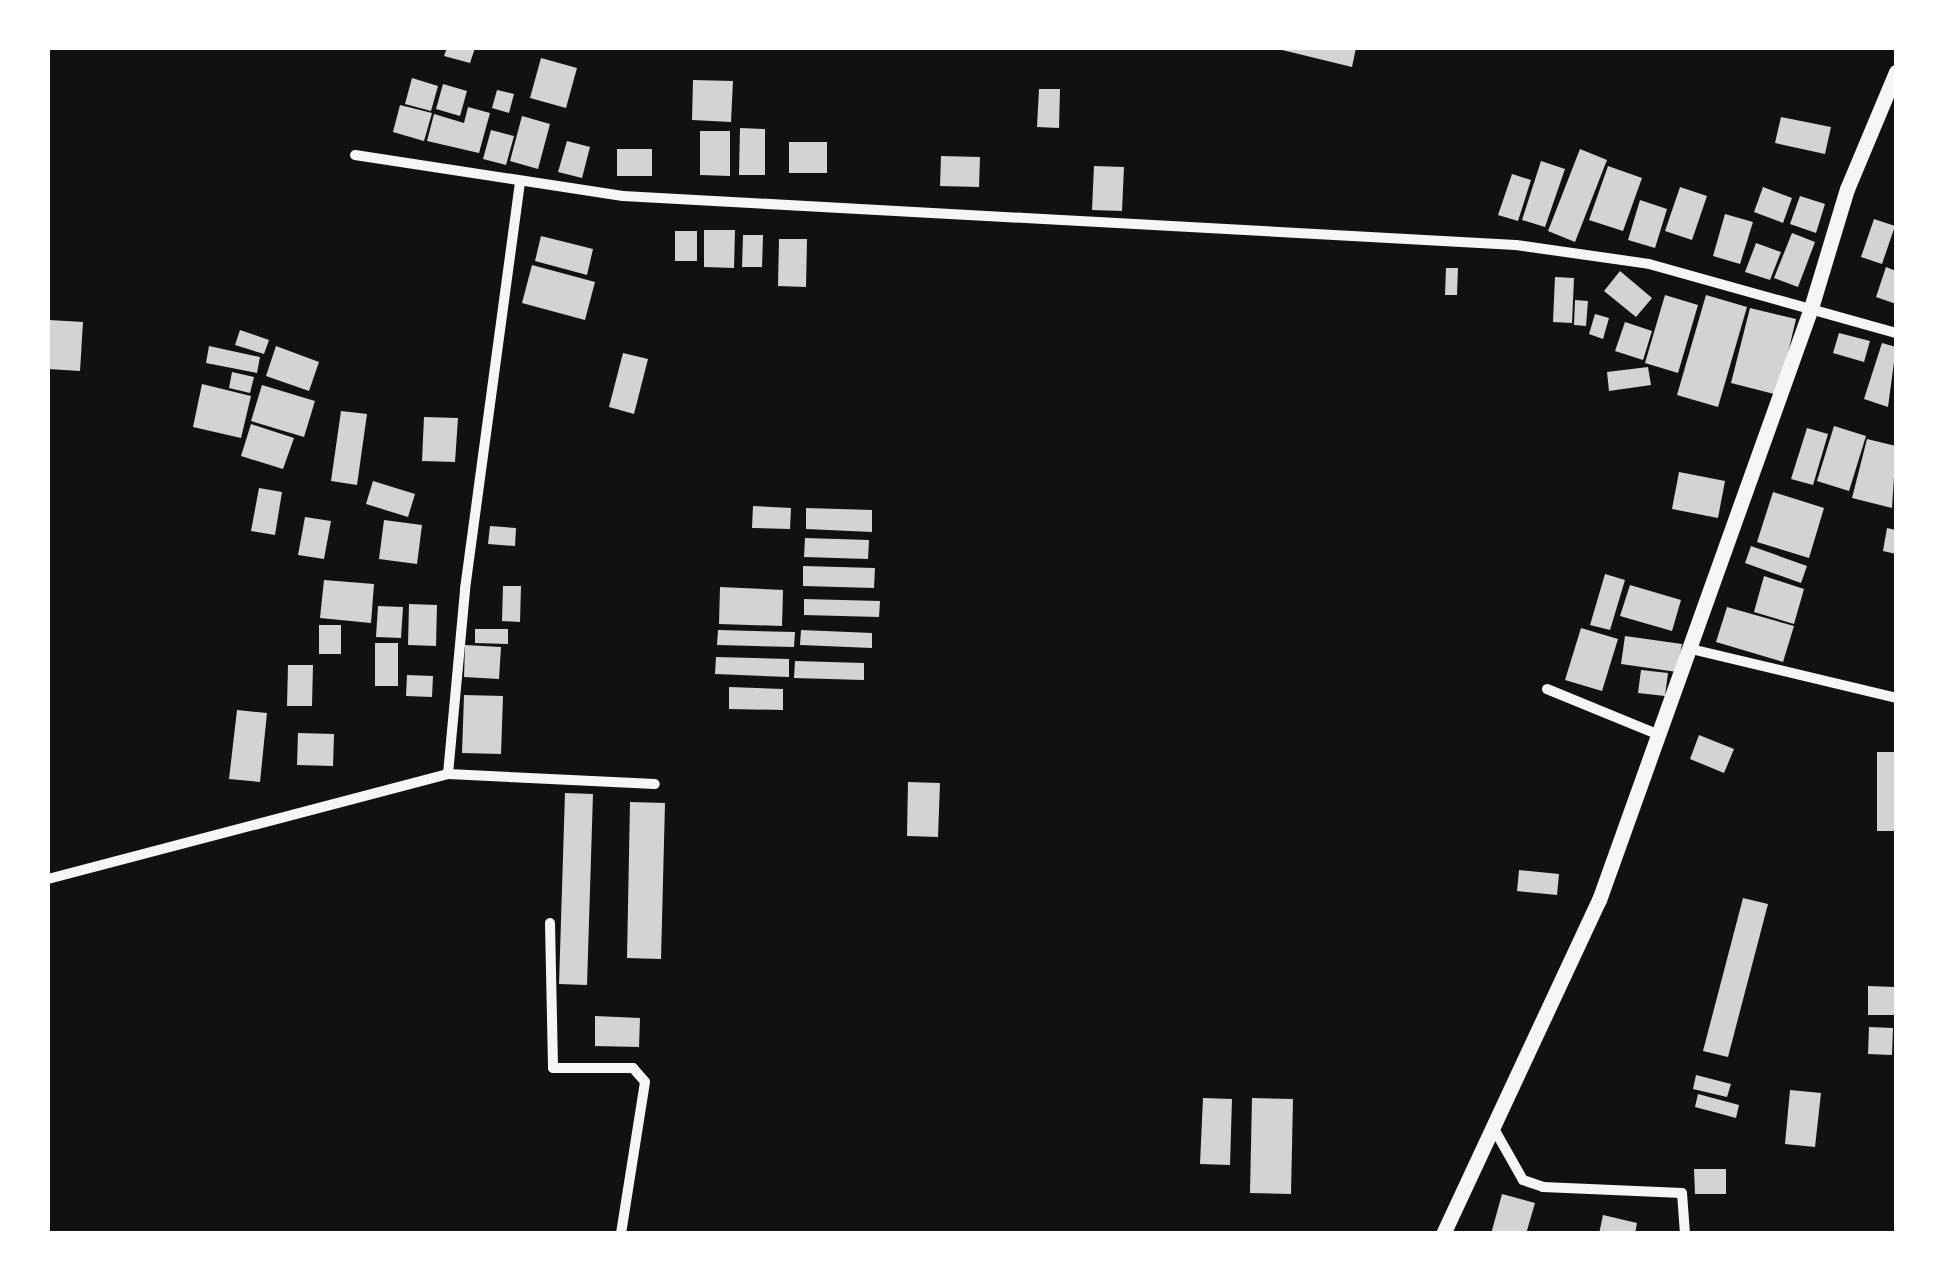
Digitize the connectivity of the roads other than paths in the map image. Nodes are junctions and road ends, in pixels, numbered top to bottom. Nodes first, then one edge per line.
1 (1896, 72) edge
2 (356, 155) dead end
3 (520, 184) junction
4 (1810, 308) junction
5 (1896, 333) edge
6 (1691, 648) junction
7 (1547, 689) dead end
8 (1896, 698) edge
9 (1658, 734) junction
10 (448, 774) junction
11 (654, 784) dead end
12 (48, 879) edge
13 (550, 924) dead end
14 (1492, 1126) junction
15 (621, 1234) edge
16 (1444, 1234) edge
17 (1686, 1234) edge

1 - 4 street
2 - 3 street
3 - 4 street
3 - 10 street
4 - 5 street
4 - 6 street
6 - 8 street
6 - 9 street
7 - 9 street
9 - 14 street
10 - 11 street
10 - 12 street
13 - 15 street
14 - 16 street
14 - 17 street

